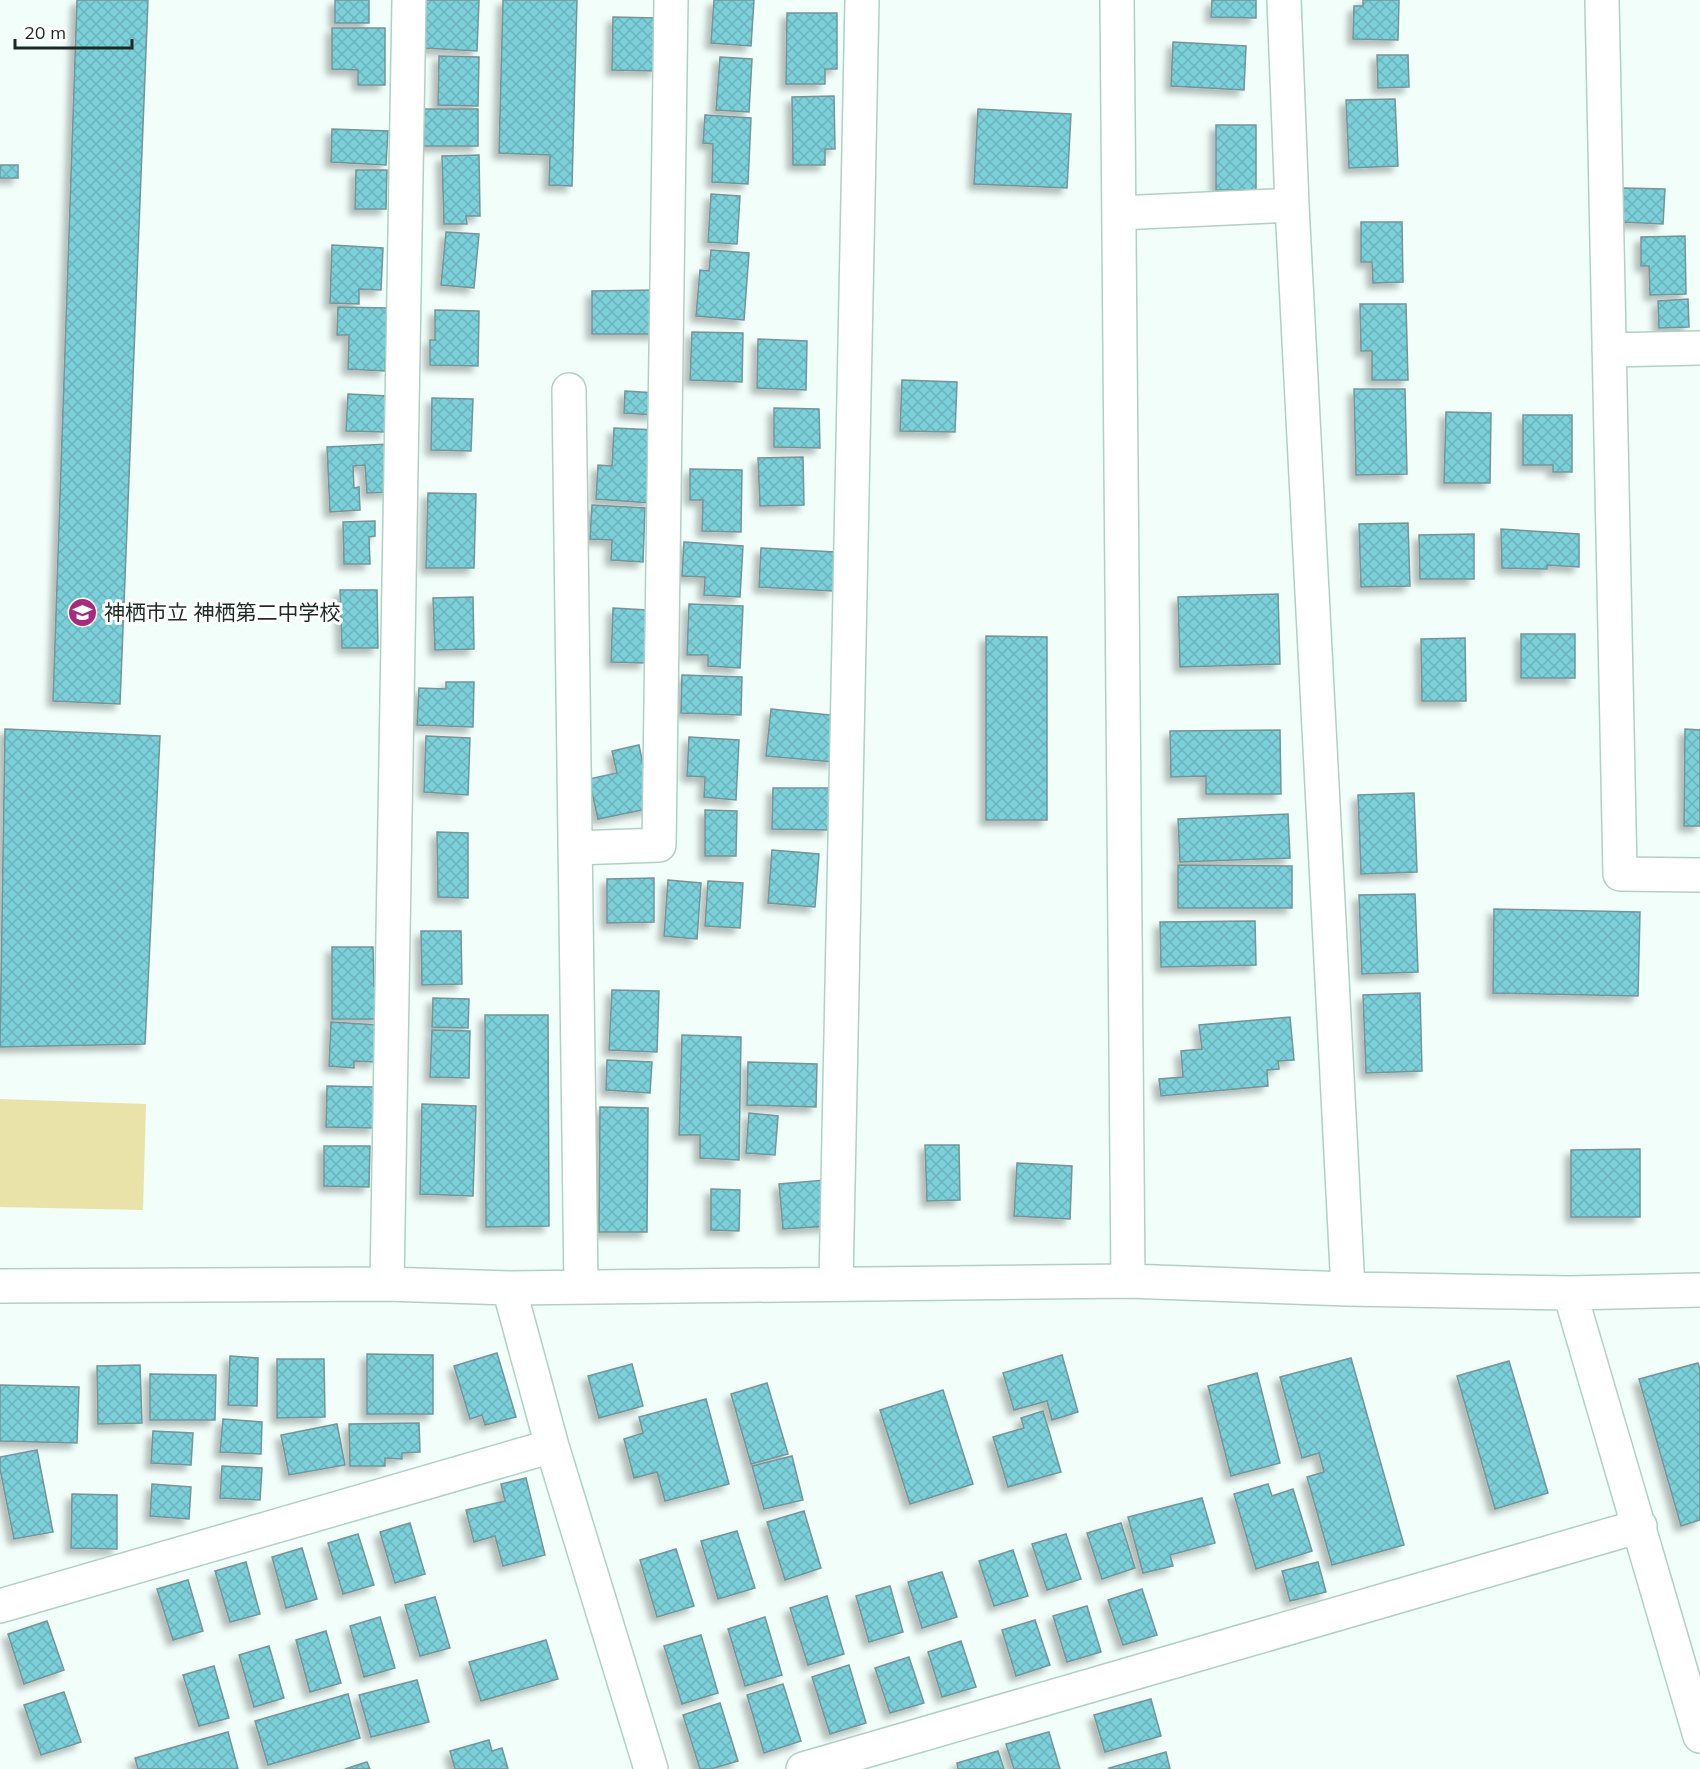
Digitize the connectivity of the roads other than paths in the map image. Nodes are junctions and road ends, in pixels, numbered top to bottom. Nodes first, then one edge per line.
1 (409, 0) edge
2 (671, 0) edge
3 (862, 0) edge
4 (1117, 0) edge
5 (1284, 0) edge
6 (1602, 0) edge
7 (1292, 205) junction
8 (1119, 213) junction
9 (1700, 348) edge
10 (1608, 350) junction
11 (569, 390) dead end
12 (575, 848) junction
13 (1700, 875) edge
14 (1128, 1281) junction
15 (836, 1283) junction
16 (387, 1284) junction
17 (0, 1286) edge
18 (509, 1287) junction
19 (581, 1287) junction
20 (1348, 1289) junction
21 (1700, 1290) edge
22 (1570, 1293) junction
23 (552, 1446) junction
24 (1640, 1526) junction
25 (0, 1606) edge
26 (1700, 1736) edge
27 (651, 1769) edge
28 (803, 1769) edge

1 - 16 street
2 - 12 street
3 - 15 street
4 - 8 street
5 - 7 street
6 - 10 street
7 - 8 street
7 - 20 street
8 - 14 street
9 - 10 street
10 - 13 street
11 - 12 street
12 - 19 street
14 - 15 street
14 - 20 street
15 - 19 street
16 - 17 street
16 - 18 street
18 - 19 street
18 - 23 street
20 - 22 street
21 - 22 street
22 - 24 street
23 - 25 street
23 - 27 street
24 - 26 street
24 - 28 street

